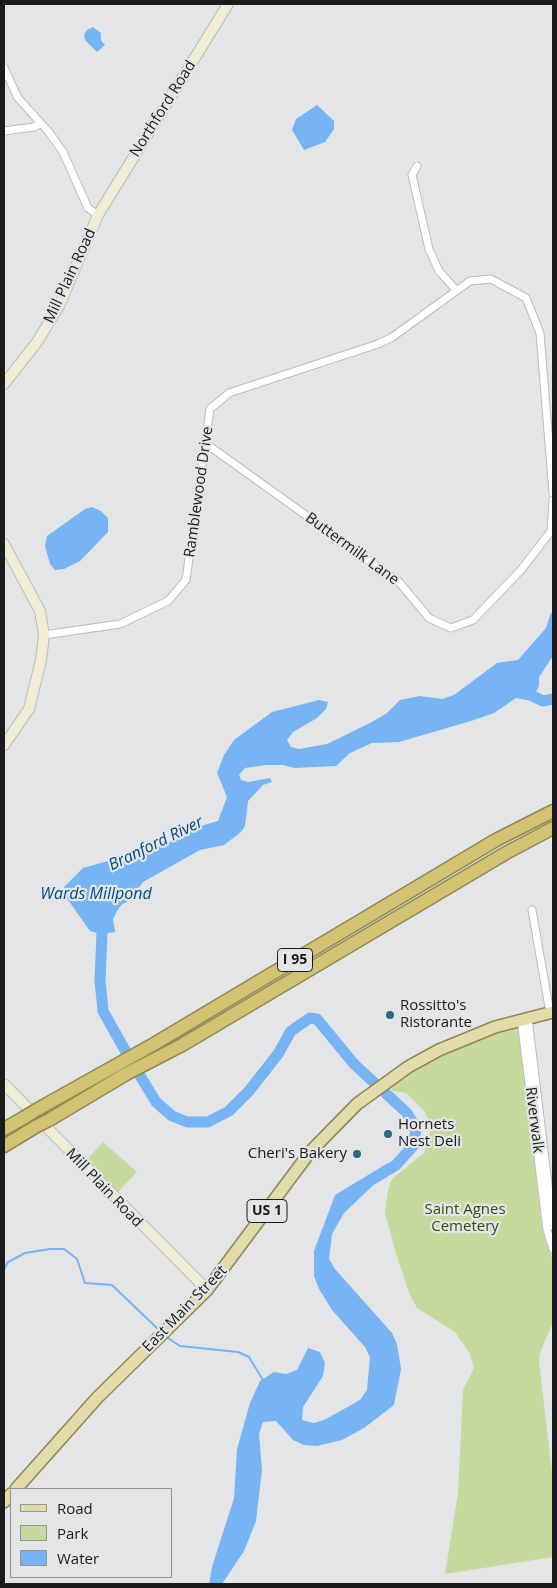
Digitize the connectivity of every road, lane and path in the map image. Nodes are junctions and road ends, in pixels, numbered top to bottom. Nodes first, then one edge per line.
1 (228, 4) edge
2 (4, 68) edge
3 (40, 124) junction
4 (4, 131) edge
5 (417, 166) dead end
6 (98, 215) junction
7 (456, 290) junction
8 (4, 384) edge
9 (205, 443) junction
10 (553, 493) edge
11 (553, 500) edge
12 (4, 544) edge
13 (44, 635) junction
14 (4, 745) edge
15 (553, 805) edge
16 (553, 811) edge
17 (553, 828) edge
18 (496, 840) junction
19 (532, 910) dead end
20 (552, 1013) edge
21 (524, 1018) junction
22 (4, 1084) edge
23 (4, 1129) edge
24 (4, 1146) edge
25 (553, 1226) edge
26 (553, 1249) edge
27 (207, 1290) junction
28 (17, 1488) edge

1 - 6 street, Northford Road
2 - 3 street
3 - 4 street
3 - 6 street
5 - 7 street
6 - 8 street, Mill Plain Road
7 - 9 street, Ramblewood Drive
7 - 10 street, Ramblewood Drive
9 - 11 street, Buttermilk Lane
9 - 13 street, Ramblewood Drive
12 - 13 street
13 - 14 street
15 - 18 highway
16 - 18 highway, I 95
17 - 24 highway, I 95, bridge
18 - 23 highway, I 95, bridge
19 - 20 street
20 - 21 main road, East Main Street / US 1
21 - 25 street, Riverwalk
21 - 26 street, Riverwalk
21 - 27 main road, East Main Street / US 1
22 - 27 street, Mill Plain Road
27 - 28 main road, East Main Street / US 1

